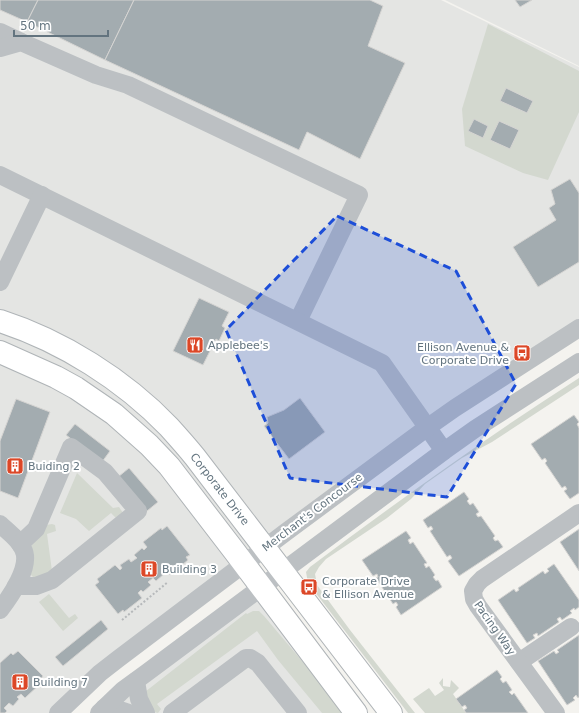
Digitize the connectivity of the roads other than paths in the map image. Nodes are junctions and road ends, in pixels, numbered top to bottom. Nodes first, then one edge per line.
1 (0, 32) edge
2 (22, 42) junction
3 (0, 48) edge
4 (0, 175) edge
5 (42, 195) junction
6 (0, 282) edge
7 (0, 321) edge
8 (298, 321) junction
9 (579, 328) edge
10 (0, 352) edge
11 (579, 362) edge
12 (428, 427) junction
13 (444, 451) junction
14 (579, 513) edge
15 (0, 524) edge
16 (20, 544) junction
17 (265, 548) junction
18 (244, 564) junction
19 (283, 571) junction
20 (16, 586) junction
21 (261, 587) junction
22 (0, 610) edge
23 (572, 627) dead end
24 (519, 662) junction
25 (136, 681) junction
26 (101, 711) edge
27 (58, 713) edge
28 (130, 713) edge
29 (146, 713) edge
30 (172, 713) edge
31 (298, 713) edge
32 (356, 713) edge
33 (391, 713) edge
34 (556, 713) edge

1 - 2 street
2 - 3 street
2 - 8 street
4 - 5 street
5 - 6 street
5 - 8 street
7 - 17 main road, Corporate Drive
8 - 12 street
9 - 12 street, Merchant's Concourse
10 - 18 main road
11 - 13 street
12 - 13 street
12 - 17 street, Merchant's Concourse
13 - 19 street
14 - 24 street, Pacing Way
15 - 16 street
16 - 20 street
16 - 20 street
17 - 18 street, Merchant's Concourse
17 - 19 main road, Corporate Drive
18 - 21 main road
18 - 27 street, Merchant's Concourse
19 - 21 street
19 - 33 main road, Corporate Drive
20 - 22 street
21 - 25 street
21 - 32 main road
23 - 24 street
24 - 34 street, Pacing Way
25 - 26 street
25 - 29 street
26 - 28 street
30 - 31 street

